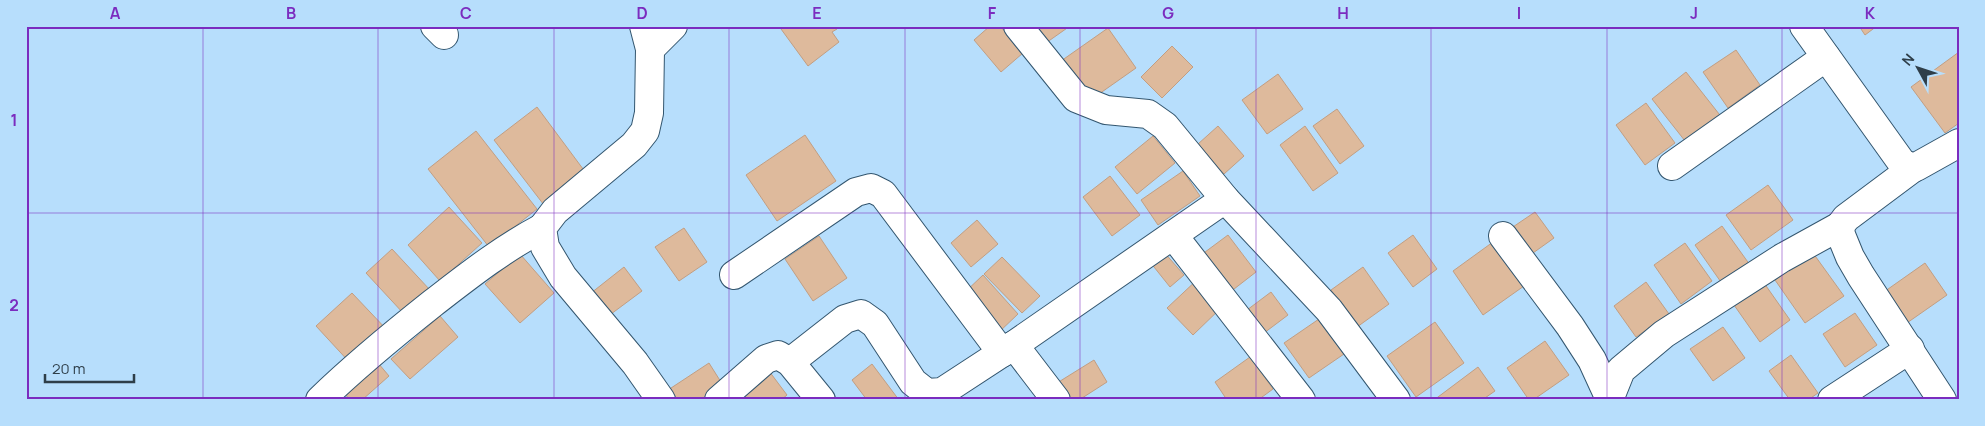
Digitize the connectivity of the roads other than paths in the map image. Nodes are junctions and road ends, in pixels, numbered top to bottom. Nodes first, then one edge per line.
1 (673, 26) edge
2 (1018, 26) edge
3 (1804, 26) edge
4 (647, 38) edge
5 (1826, 57) junction
6 (1959, 143) edge
7 (1672, 166) dead end
8 (1913, 168) junction
9 (1225, 199) junction
10 (1840, 226) junction
11 (542, 228) junction
12 (1173, 235) junction
13 (1502, 236) dead end
14 (734, 275) dead end
15 (1008, 349) junction
16 (1910, 349) junction
17 (790, 362) junction
18 (1609, 398) edge
19 (320, 400) edge
20 (661, 400) edge
21 (719, 400) edge
22 (821, 400) edge
23 (1056, 400) edge
24 (1301, 400) edge
25 (1396, 400) edge
26 (1832, 400) edge
27 (1942, 400) edge

1 - 4 street
2 - 9 street
3 - 5 street
4 - 11 street
5 - 7 street
5 - 8 street
6 - 8 street
8 - 10 street
9 - 12 street
9 - 25 street
10 - 16 street
10 - 18 street
11 - 19 street
11 - 20 street
12 - 15 street
12 - 24 street
13 - 18 street
14 - 15 street
15 - 17 street
15 - 23 street
16 - 26 street
16 - 27 street
17 - 21 street
17 - 22 street

